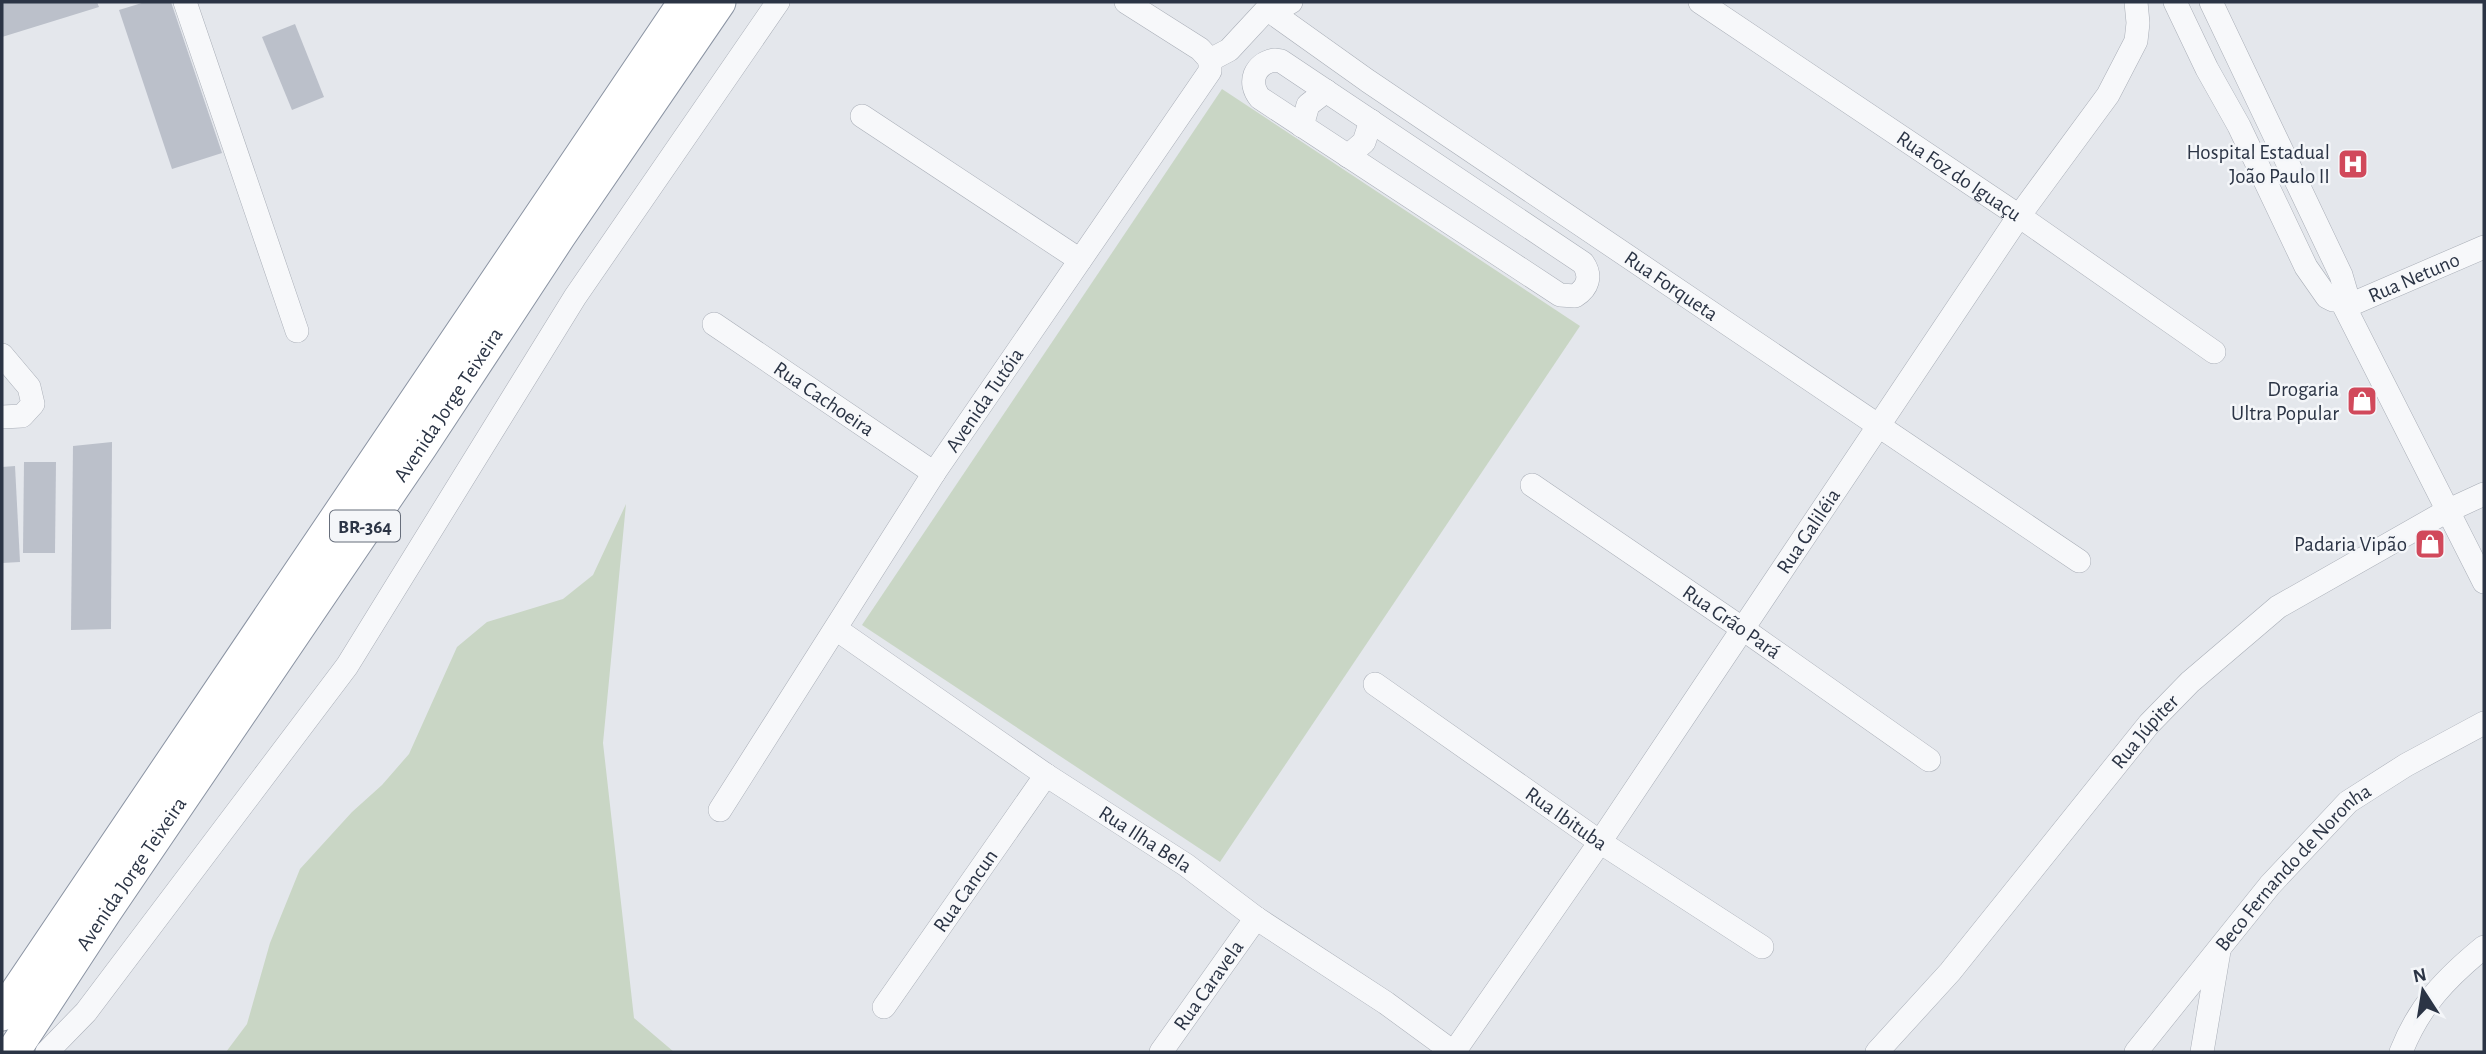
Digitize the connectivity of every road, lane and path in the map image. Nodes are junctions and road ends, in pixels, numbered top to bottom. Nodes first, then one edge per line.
1 (186, 2) edge
2 (685, 2) edge
3 (719, 2) edge
4 (778, 2) edge
5 (1126, 2) edge
6 (1291, 2) edge
7 (1700, 2) edge
8 (2136, 2) edge
9 (2212, 3) edge
10 (1265, 6) edge
11 (2179, 9) edge
12 (1210, 60) junction
13 (1368, 81) junction
14 (1326, 91) junction
15 (1349, 106) junction
16 (862, 116) dead end
17 (1371, 121) junction
18 (1302, 126) junction
19 (1348, 156) junction
20 (2019, 216) junction
21 (2484, 247) edge
22 (1080, 260) junction
23 (2343, 303) junction
24 (714, 324) dead end
25 (297, 331) dead end
26 (2214, 352) dead end
27 (2, 355) edge
28 (2, 417) edge
29 (1879, 427) junction
30 (934, 473) junction
31 (1532, 485) dead end
32 (2484, 494) edge
33 (2447, 511) junction
34 (2079, 561) dead end
35 (2484, 582) edge
36 (836, 629) junction
37 (1743, 629) junction
38 (1375, 684) dead end
39 (2484, 723) edge
40 (1929, 760) dead end
41 (1046, 775) junction
42 (720, 810) dead end
43 (1600, 842) junction
44 (1256, 918) junction
45 (1762, 947) dead end
46 (2484, 947) edge
47 (2219, 948) junction
48 (884, 1007) dead end
49 (86, 1012) junction
50 (2, 1014) edge
51 (13, 1052) edge
52 (47, 1052) edge
53 (62, 1052) edge
54 (1161, 1052) edge
55 (1454, 1052) edge
56 (1877, 1052) edge
57 (2136, 1052) edge
58 (2202, 1052) edge
59 (2400, 1052) edge

1 - 25 street
2 - 50 highway, BR-364 / BR-364
3 - 51 highway, Avenida Jorge Teixeira / BR-364
4 - 49 street
5 - 12 street
6 - 10 street
7 - 20 street, Rua Foz do Iguaçu
8 - 20 street, Rua Galiléia
9 - 11 street
9 - 23 street
10 - 12 street
10 - 13 street, Rua Forqueta
11 - 23 street
12 - 22 street, Avenida Tutóia
13 - 15 street
13 - 29 street, Rua Forqueta
14 - 15 street
14 - 18 street
14 - 18 street
15 - 17 street
16 - 22 street
17 - 19 street
17 - 19 street
18 - 19 street
20 - 26 street, Rua Foz do Iguaçu
20 - 29 street, Rua Galiléia
21 - 23 street, Rua Netuno
22 - 30 street, Avenida Tutóia
23 - 33 street
24 - 30 street, Rua Cachoeira
27 - 28 street
29 - 34 street, Rua Forqueta
29 - 37 street, Rua Galiléia
30 - 36 street, Avenida Tutóia
31 - 37 street, Rua Grão Pará
32 - 33 street, Rua Júpiter
33 - 35 street
33 - 56 street, Rua Júpiter
36 - 41 street, Rua Ilha Bela
36 - 42 street, Avenida Tutóia
37 - 40 street, Rua Grão Pará
37 - 43 street, Rua Galiléia
38 - 43 street, Rua Ibituba
39 - 47 street, Beco Fernando de Noronha
41 - 44 street, Rua Ilha Bela
41 - 48 street, Rua Cancun
43 - 45 street, Rua Ibituba
43 - 55 street, Rua Galiléia
44 - 54 street, Rua Caravela
44 - 55 street, Rua Ilha Bela
46 - 59 street
47 - 57 street, Beco Fernando de Noronha
47 - 58 street
49 - 52 street
49 - 53 street

